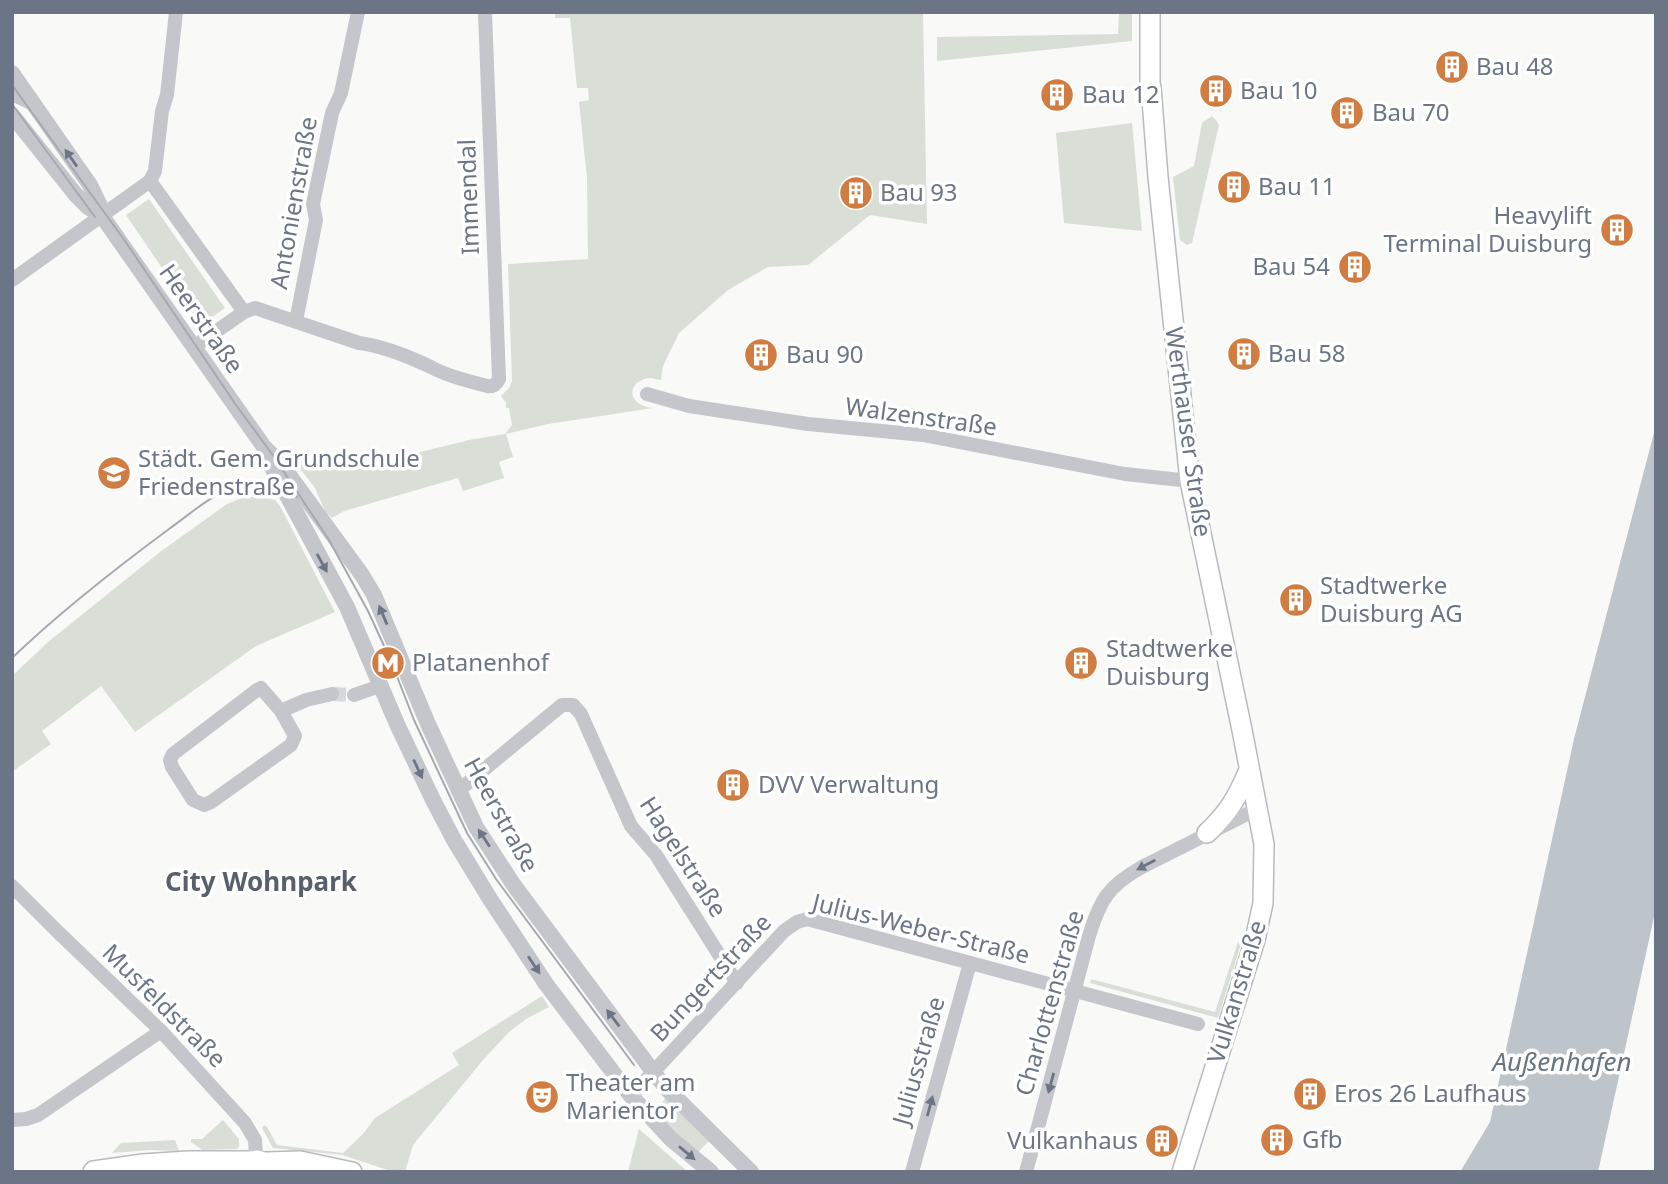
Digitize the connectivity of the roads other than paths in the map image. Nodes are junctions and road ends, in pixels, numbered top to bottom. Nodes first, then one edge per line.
1 (176, 12) edge
2 (358, 12) edge
3 (485, 12) edge
4 (1150, 12) edge
5 (12, 73) edge
6 (12, 94) edge
7 (33, 104) junction
8 (12, 115) edge
9 (149, 181) junction
10 (102, 216) junction
11 (12, 280) edge
12 (244, 312) junction
13 (296, 321) junction
14 (194, 347) junction
15 (647, 394) dead end
16 (264, 447) junction
17 (1190, 481) junction
18 (380, 686) junction
19 (332, 694) tunnel mouth
20 (354, 695) tunnel mouth
21 (281, 711) junction
22 (1248, 769) junction
23 (458, 791) junction
24 (1257, 809) junction
25 (1207, 834) junction
26 (12, 886) edge
27 (797, 922) joint
28 (970, 962) junction
29 (737, 983) junction
30 (1076, 991) junction
31 (1198, 1024) dead end
32 (161, 1031) junction
33 (654, 1073) junction
34 (631, 1096) junction
35 (12, 1120) edge
36 (257, 1167) edge
37 (94, 1172) edge
38 (290, 1172) edge
39 (352, 1172) edge
40 (711, 1172) edge
41 (751, 1172) edge
42 (912, 1172) edge
43 (1026, 1172) edge
44 (1182, 1172) edge

1 - 9 street
2 - 13 street, Antonienstraße
3 - 13 street, Immendal
4 - 17 main road, Werthauser Straße
5 - 7 street, Heerstraße
6 - 7 street, Heerstraße
10 -> 7 street, Heerstraße
8 - 10 street, Heerstraße
9 - 10 street
9 - 12 street
10 - 11 street
10 - 14 street, Heerstraße
12 - 13 street
12 - 14 street
14 - 16 street, Heerstraße
15 - 17 street, Walzenstraße
16 -> 18 street, Heerstraße
23 -> 16 street, Heerstraße
17 - 22 main road, Werthauser Straße
18 - 20 street
18 -> 34 street, Heerstraße
19 - 21 street
21 - 21 street
22 - 24 main road, Werthauser Straße
22 - 25 main road
23 - 29 street, Hagelstraße
33 -> 23 street, Heerstraße
24 - 25 street, Charlottenstraße
24 - 44 main road, Vulkanstraße
25 -> 30 street, Charlottenstraße
26 - 32 street, Musfeldstraße
27 - 28 street, Julius-Weber-Straße
27 - 29 street, Bungertstraße
28 - 30 street, Julius-Weber-Straße
42 -> 28 street, Juliusstraße
29 - 33 street, Bungertstraße
30 - 31 street, Julius-Weber-Straße
30 -> 43 street, Charlottenstraße
32 - 35 street
32 - 36 street, Musfeldstraße
33 - 34 street, Bungertstraße
33 - 41 street, Heerstraße
34 -> 40 street, Heerstraße
36 - 37 main road
36 - 38 highway
36 - 39 main road

